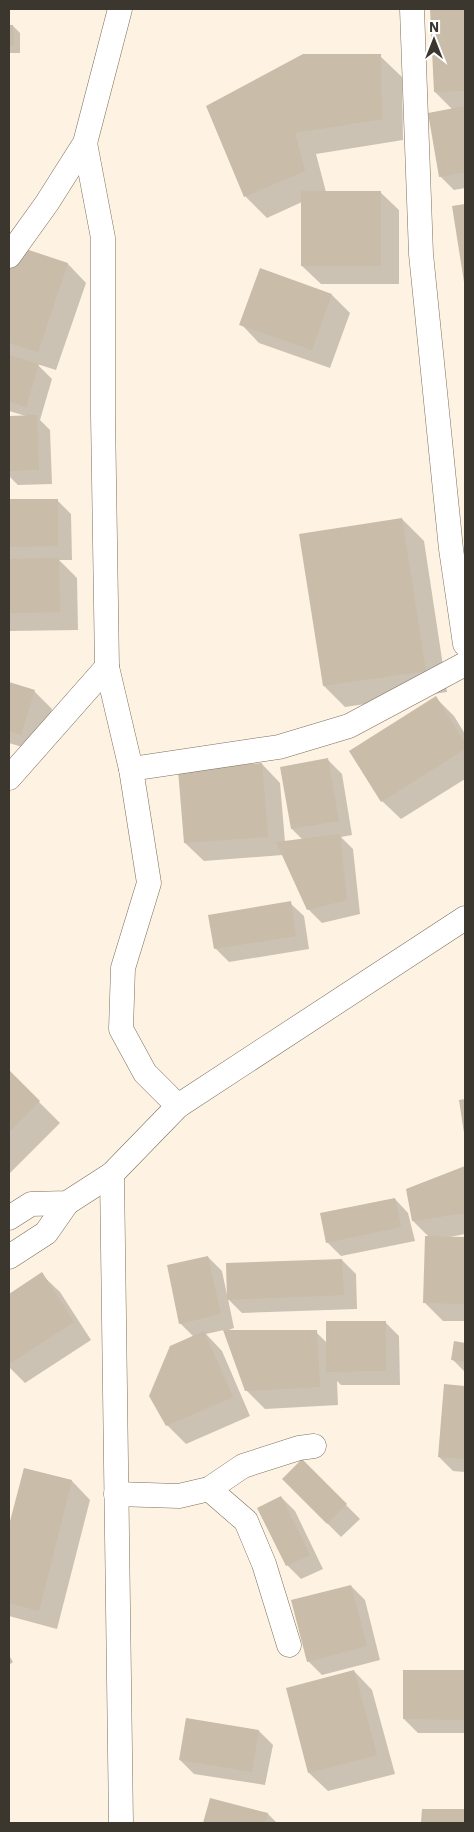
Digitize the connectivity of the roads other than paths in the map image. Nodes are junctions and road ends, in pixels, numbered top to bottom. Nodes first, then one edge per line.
1 (120, 9) edge
2 (412, 9) edge
3 (85, 143) junction
4 (9, 256) edge
5 (465, 644) edge
6 (465, 664) edge
7 (107, 667) junction
8 (132, 769) junction
9 (9, 778) edge
10 (465, 918) edge
11 (178, 1106) junction
12 (112, 1174) junction
13 (67, 1203) junction
14 (9, 1218) edge
15 (9, 1257) edge
16 (314, 1446) dead end
17 (209, 1489) junction
18 (116, 1494) junction
19 (288, 1645) dead end
20 (121, 1823) edge

1 - 3 street
2 - 5 street
3 - 4 street
3 - 7 street
6 - 8 street
7 - 8 street
7 - 9 street
8 - 11 street
10 - 11 street
11 - 12 street
12 - 13 street
12 - 18 street
13 - 14 street
13 - 15 street
16 - 17 street
17 - 18 street
17 - 19 street
18 - 20 street

